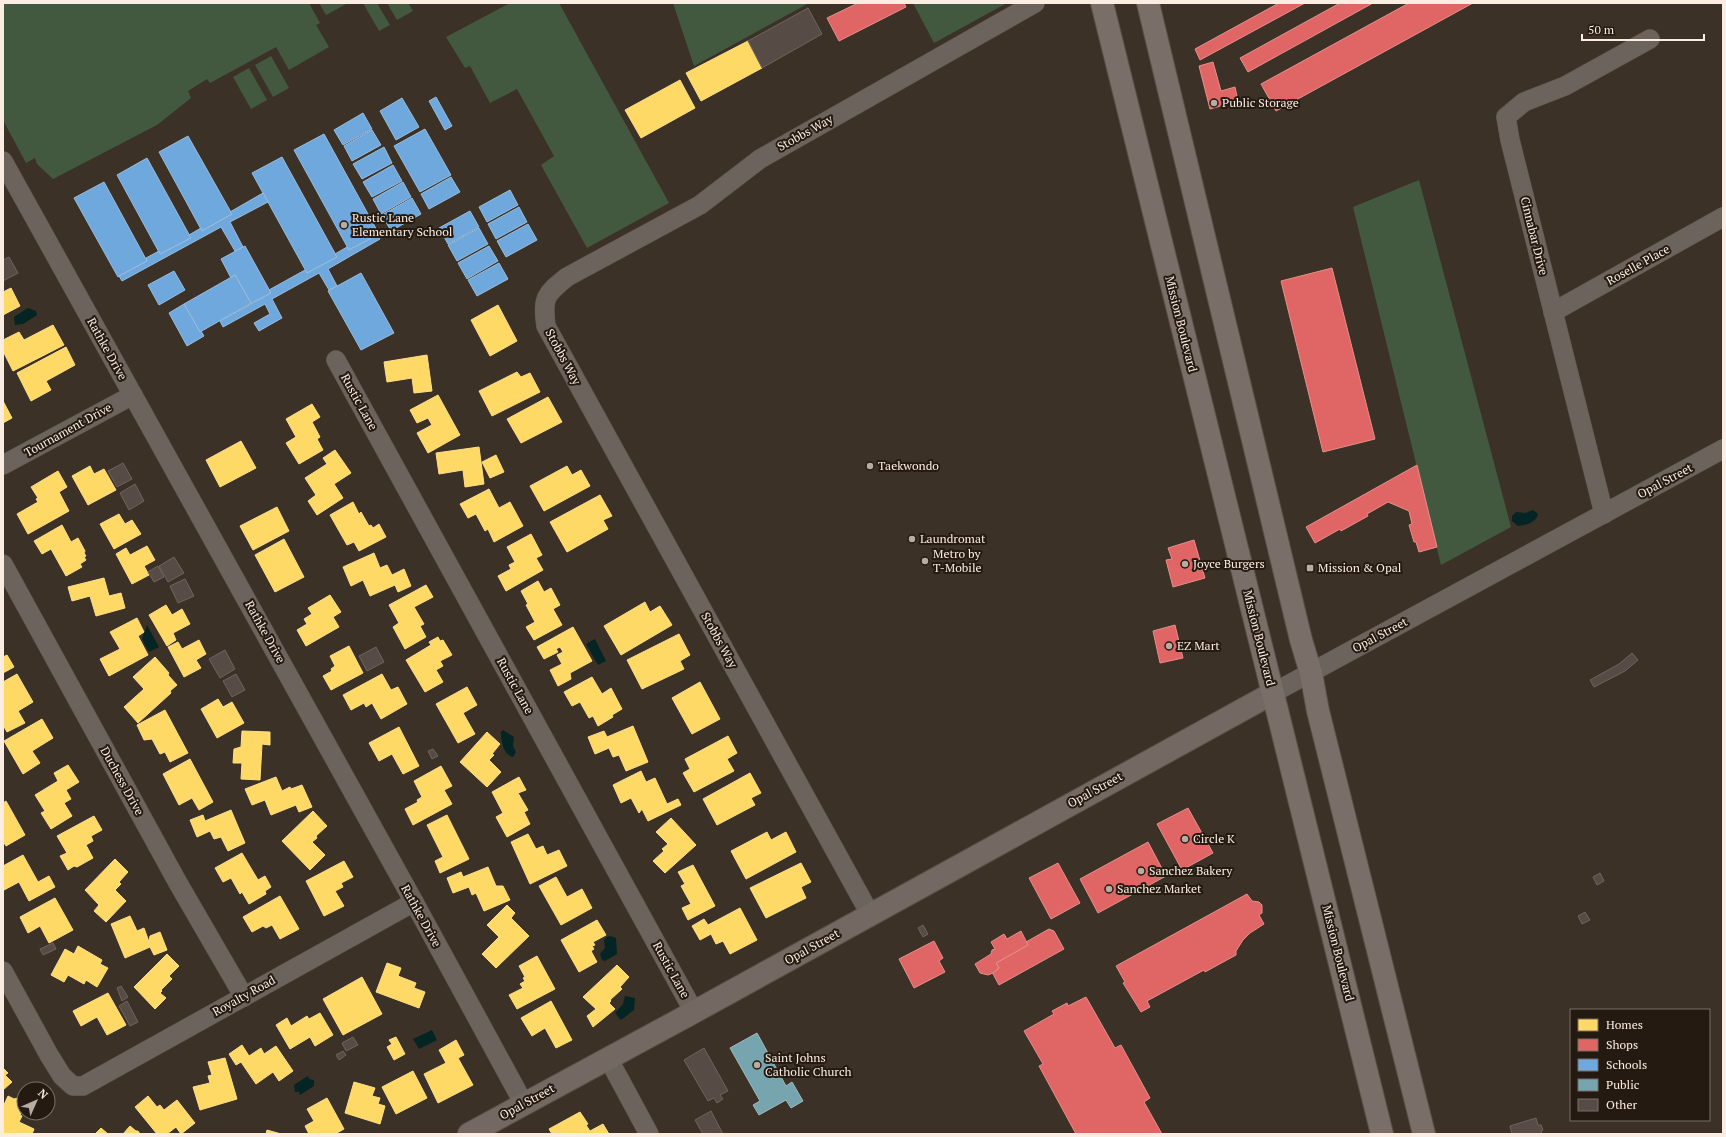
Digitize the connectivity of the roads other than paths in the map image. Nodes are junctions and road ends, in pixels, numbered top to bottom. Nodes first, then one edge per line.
1 (1035, 3) edge
2 (1102, 3) edge
3 (1148, 3) edge
4 (1650, 39) dead end
5 (3, 162) edge
6 (1723, 218) edge
7 (1553, 312) junction
8 (336, 360) dead end
9 (133, 395) junction
10 (1723, 449) edge
11 (3, 465) edge
12 (1604, 514) junction
13 (3, 564) edge
14 (1310, 673) junction
15 (1273, 693) junction
16 (414, 902) junction
17 (870, 914) junction
18 (3, 971) edge
19 (244, 997) junction
20 (694, 1012) junction
21 (608, 1058) junction
22 (524, 1104) junction
23 (469, 1134) edge
24 (649, 1134) edge
25 (1382, 1134) edge
26 (1424, 1134) edge

1 - 17 street, Stobbs Way
2 - 15 main road, Mission Boulevard
3 - 14 main road
4 - 7 street, Cinnabar Drive
5 - 9 street, Rathke Drive
6 - 7 street, Roselle Place
7 - 12 street, Cinnabar Drive
8 - 20 street, Rustic Lane
9 - 11 street, Tournament Drive
9 - 16 street, Rathke Drive
10 - 12 street, Opal Street
12 - 14 street, Opal Street
13 - 19 street, Duchess Drive
14 - 15 street, Opal Street
14 - 26 main road
15 - 17 street, Opal Street
15 - 25 main road, Mission Boulevard
16 - 19 street, Royalty Road
16 - 22 street, Rathke Drive
17 - 20 street, Opal Street
18 - 19 street, Royalty Road
20 - 21 street, Opal Street
21 - 22 street, Opal Street
21 - 24 street
22 - 23 street, Opal Street

